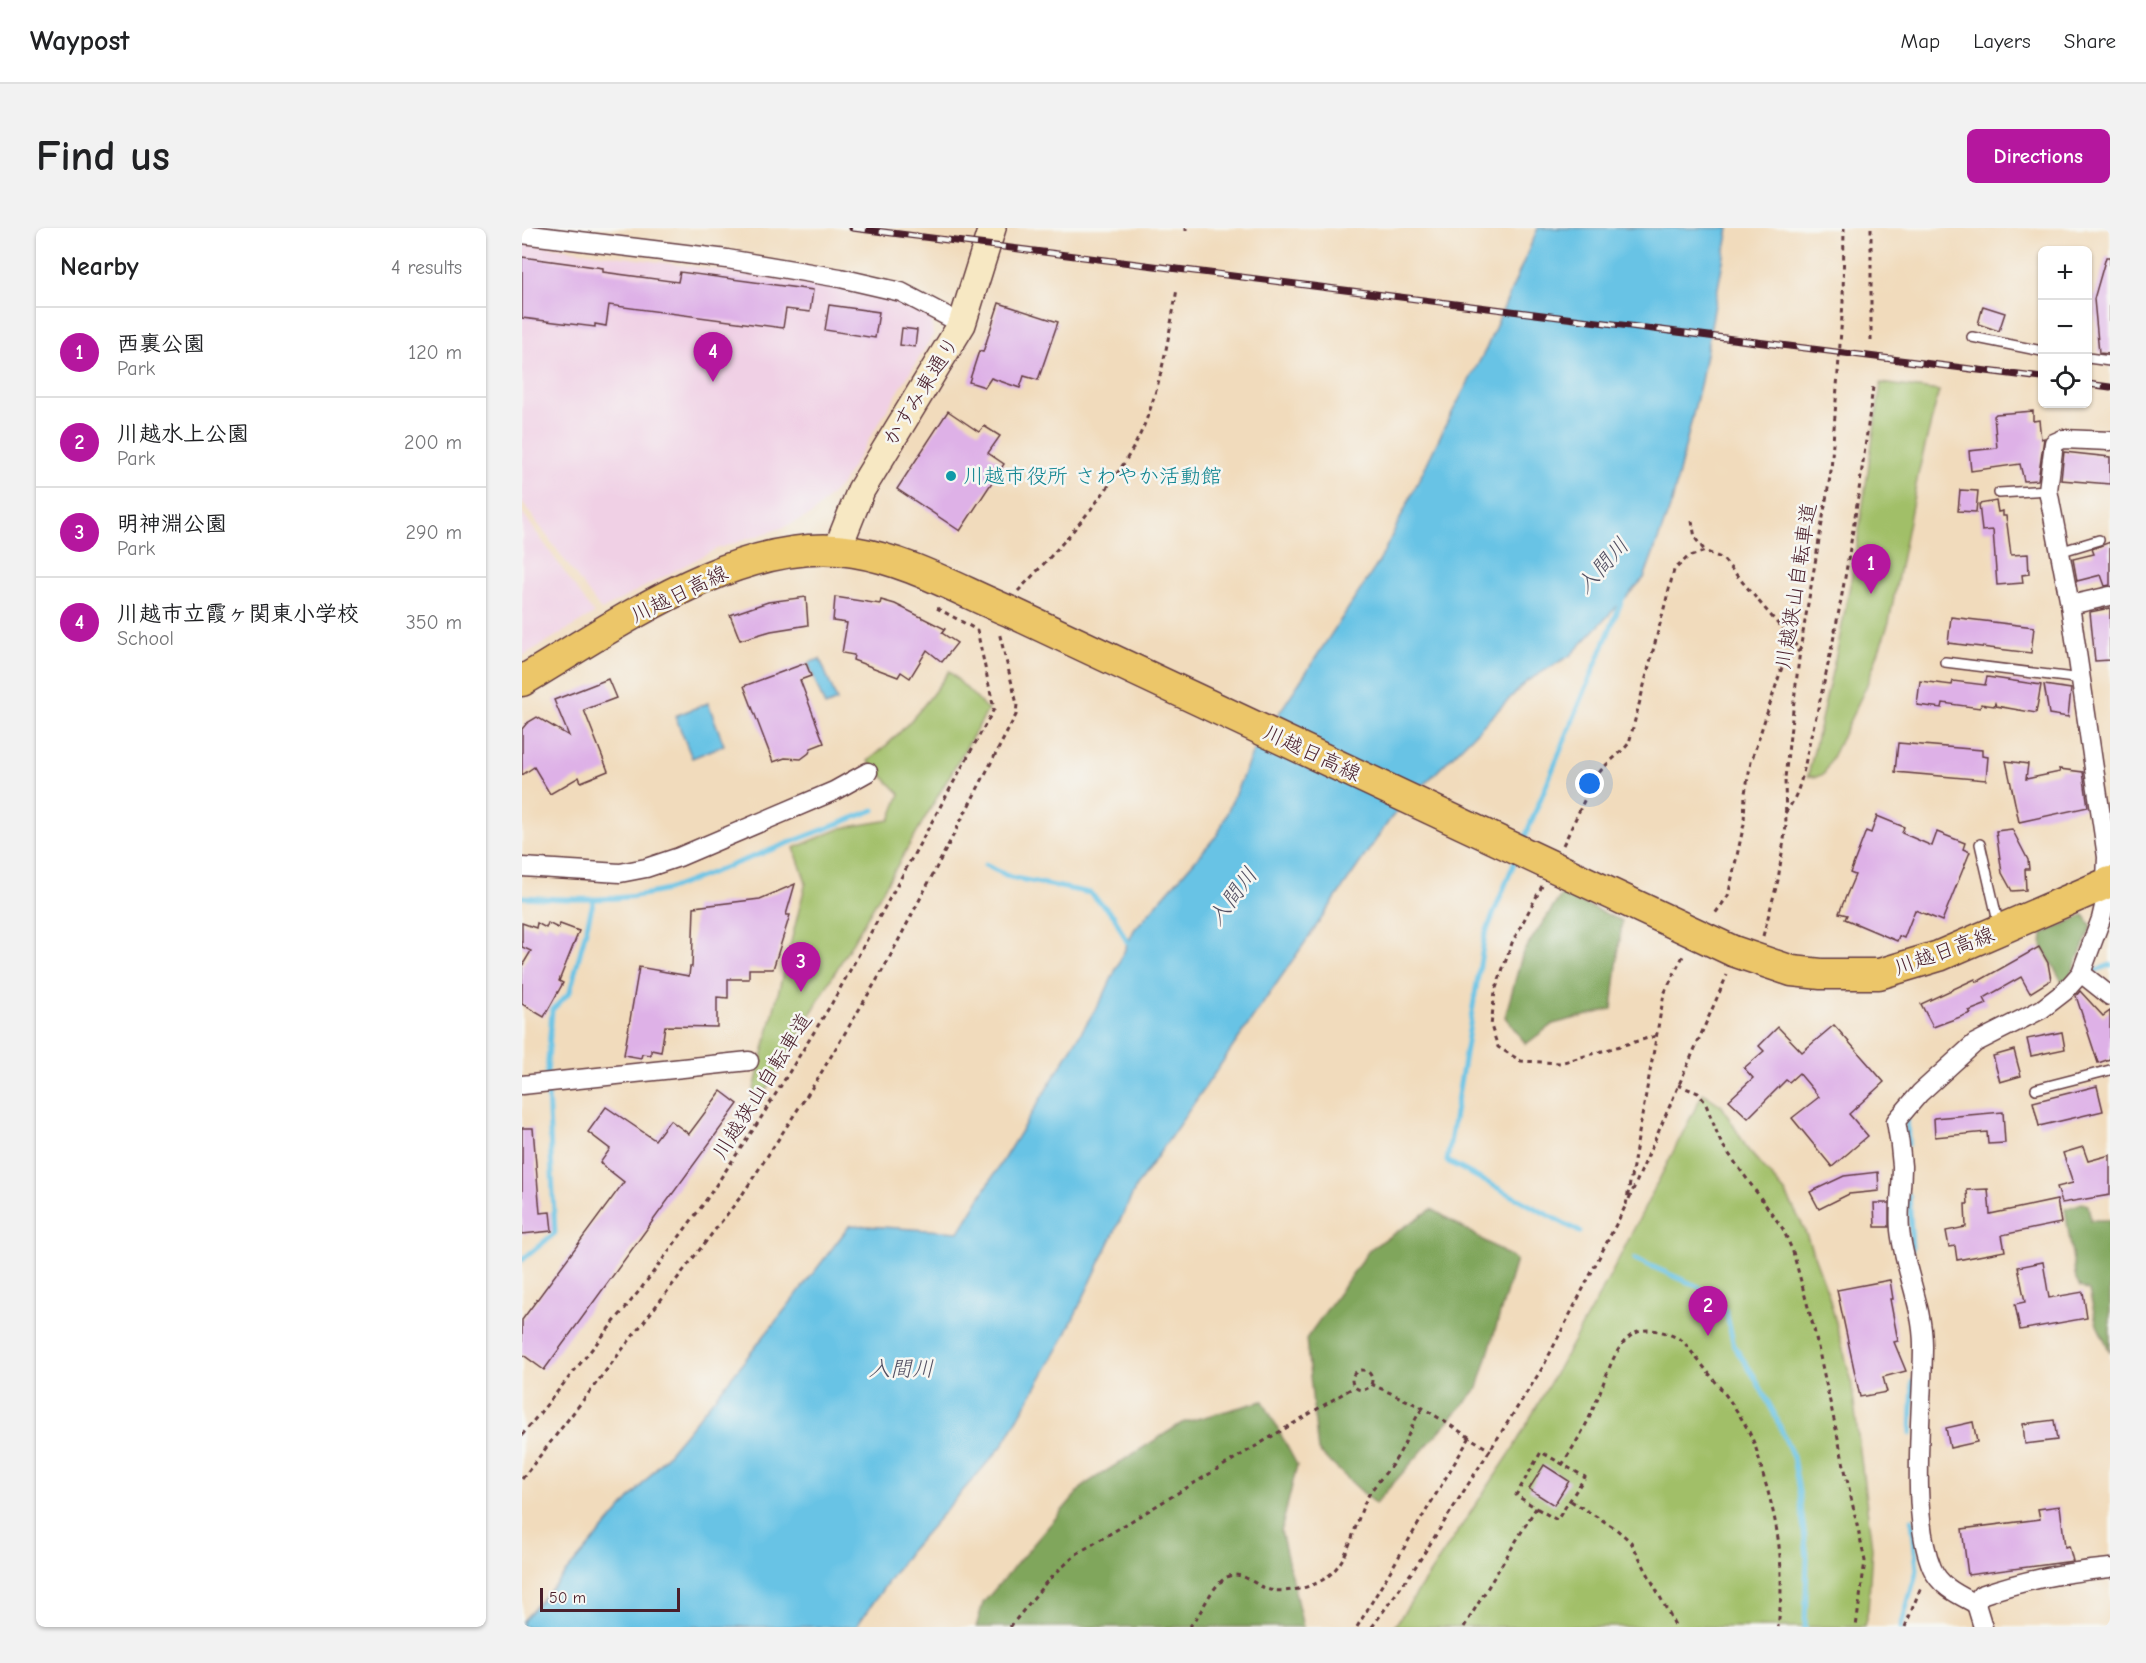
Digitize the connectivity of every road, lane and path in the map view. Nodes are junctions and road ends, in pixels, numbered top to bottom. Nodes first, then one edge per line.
1 (992, 228) edge
2 (1844, 228) edge
3 (1871, 228) edge
4 (522, 234) edge
5 (1177, 290) dead end
6 (962, 324) junction
7 (1972, 337) dead end
8 (1871, 340) dead end
9 (2038, 350) edge
10 (2092, 359) edge
11 (2110, 361) edge
12 (1873, 387) dead end
13 (2110, 441) edge
14 (2048, 490) junction
15 (1999, 493) dead end
16 (1692, 521) dead end
17 (2099, 540) dead end
18 (837, 549) junction
19 (1706, 551) junction
20 (2059, 552) junction
21 (1026, 582) dead end
22 (2110, 596) edge
23 (933, 605) dead end
24 (2070, 605) junction
25 (1001, 640) dead end
26 (1800, 650) junction
27 (1945, 662) dead end
28 (2082, 679) junction
29 (522, 681) edge
30 (868, 772) dead end
31 (2103, 786) edge
32 (1785, 813) junction
33 (1980, 844) dead end
34 (1561, 848) dead end
35 (522, 867) edge
36 (1545, 880) dead end
37 (2108, 883) edge
38 (1707, 924) dead end
39 (2000, 931) junction
40 (1686, 952) dead end
41 (1740, 956) junction
42 (2082, 973) junction
43 (2110, 996) edge
44 (1659, 1035) junction
45 (749, 1061) dead end
46 (2110, 1070) edge
47 (522, 1085) edge
48 (1678, 1085) junction
49 (2036, 1089) dead end
50 (1626, 1205) junction
51 (1371, 1384) junction
52 (1354, 1387) junction
53 (1423, 1408) junction
54 (522, 1435) edge
55 (1470, 1437) junction
56 (1491, 1451) junction
57 (1562, 1465) junction
58 (522, 1479) edge
59 (1570, 1501) junction
60 (1536, 1508) junction
61 (2110, 1568) edge
62 (1935, 1574) junction
63 (1976, 1605) junction
64 (1010, 1627) edge
65 (1189, 1627) edge
66 (1357, 1627) edge
67 (1372, 1627) edge
68 (1464, 1627) edge
69 (1676, 1627) edge
70 (1779, 1627) edge
71 (1856, 1627) edge
72 (1905, 1627) edge
73 (1983, 1627) edge

1 - 6 street, かすみ東通り
2 - 26 path, 川越狭山自転車道
3 - 8 path
4 - 6 street
5 - 21 path
6 - 18 street, かすみ東通り
7 - 9 lane
10 - 11 lane
12 - 32 path
13 - 14 street
14 - 15 lane
14 - 20 street
16 - 19 path
17 - 20 lane
18 - 29 main road, 川越日高線
18 - 41 main road, 川越日高線, bridge
19 - 26 path
19 - 34 path
20 - 24 street
22 - 24 street
23 - 54 path, 川越狭山自転車道
24 - 28 street
25 - 58 path
26 - 32 path, 川越狭山自転車道
26 - 38 path
27 - 28 lane
28 - 31 street
30 - 35 street
31 - 37 street
32 - 41 path, 川越狭山自転車道
33 - 39 lane
36 - 44 path
37 - 39 main road, 川越日高線
37 - 42 street
39 - 41 main road, 川越日高線
40 - 44 path
41 - 48 path, 川越狭山自転車道
42 - 43 street
42 - 62 street
44 - 50 path
45 - 47 street
46 - 49 lane
48 - 50 path, 川越狭山自転車道
48 - 71 path
50 - 56 path
51 - 52 path
51 - 52 path
51 - 53 path
52 - 64 path
53 - 55 path
53 - 65 path
55 - 56 path
55 - 66 path
56 - 67 path
57 - 59 path
57 - 60 path
57 - 70 path
59 - 60 path
59 - 69 path
60 - 68 path
61 - 63 street
62 - 63 street
62 - 72 path
63 - 73 street

